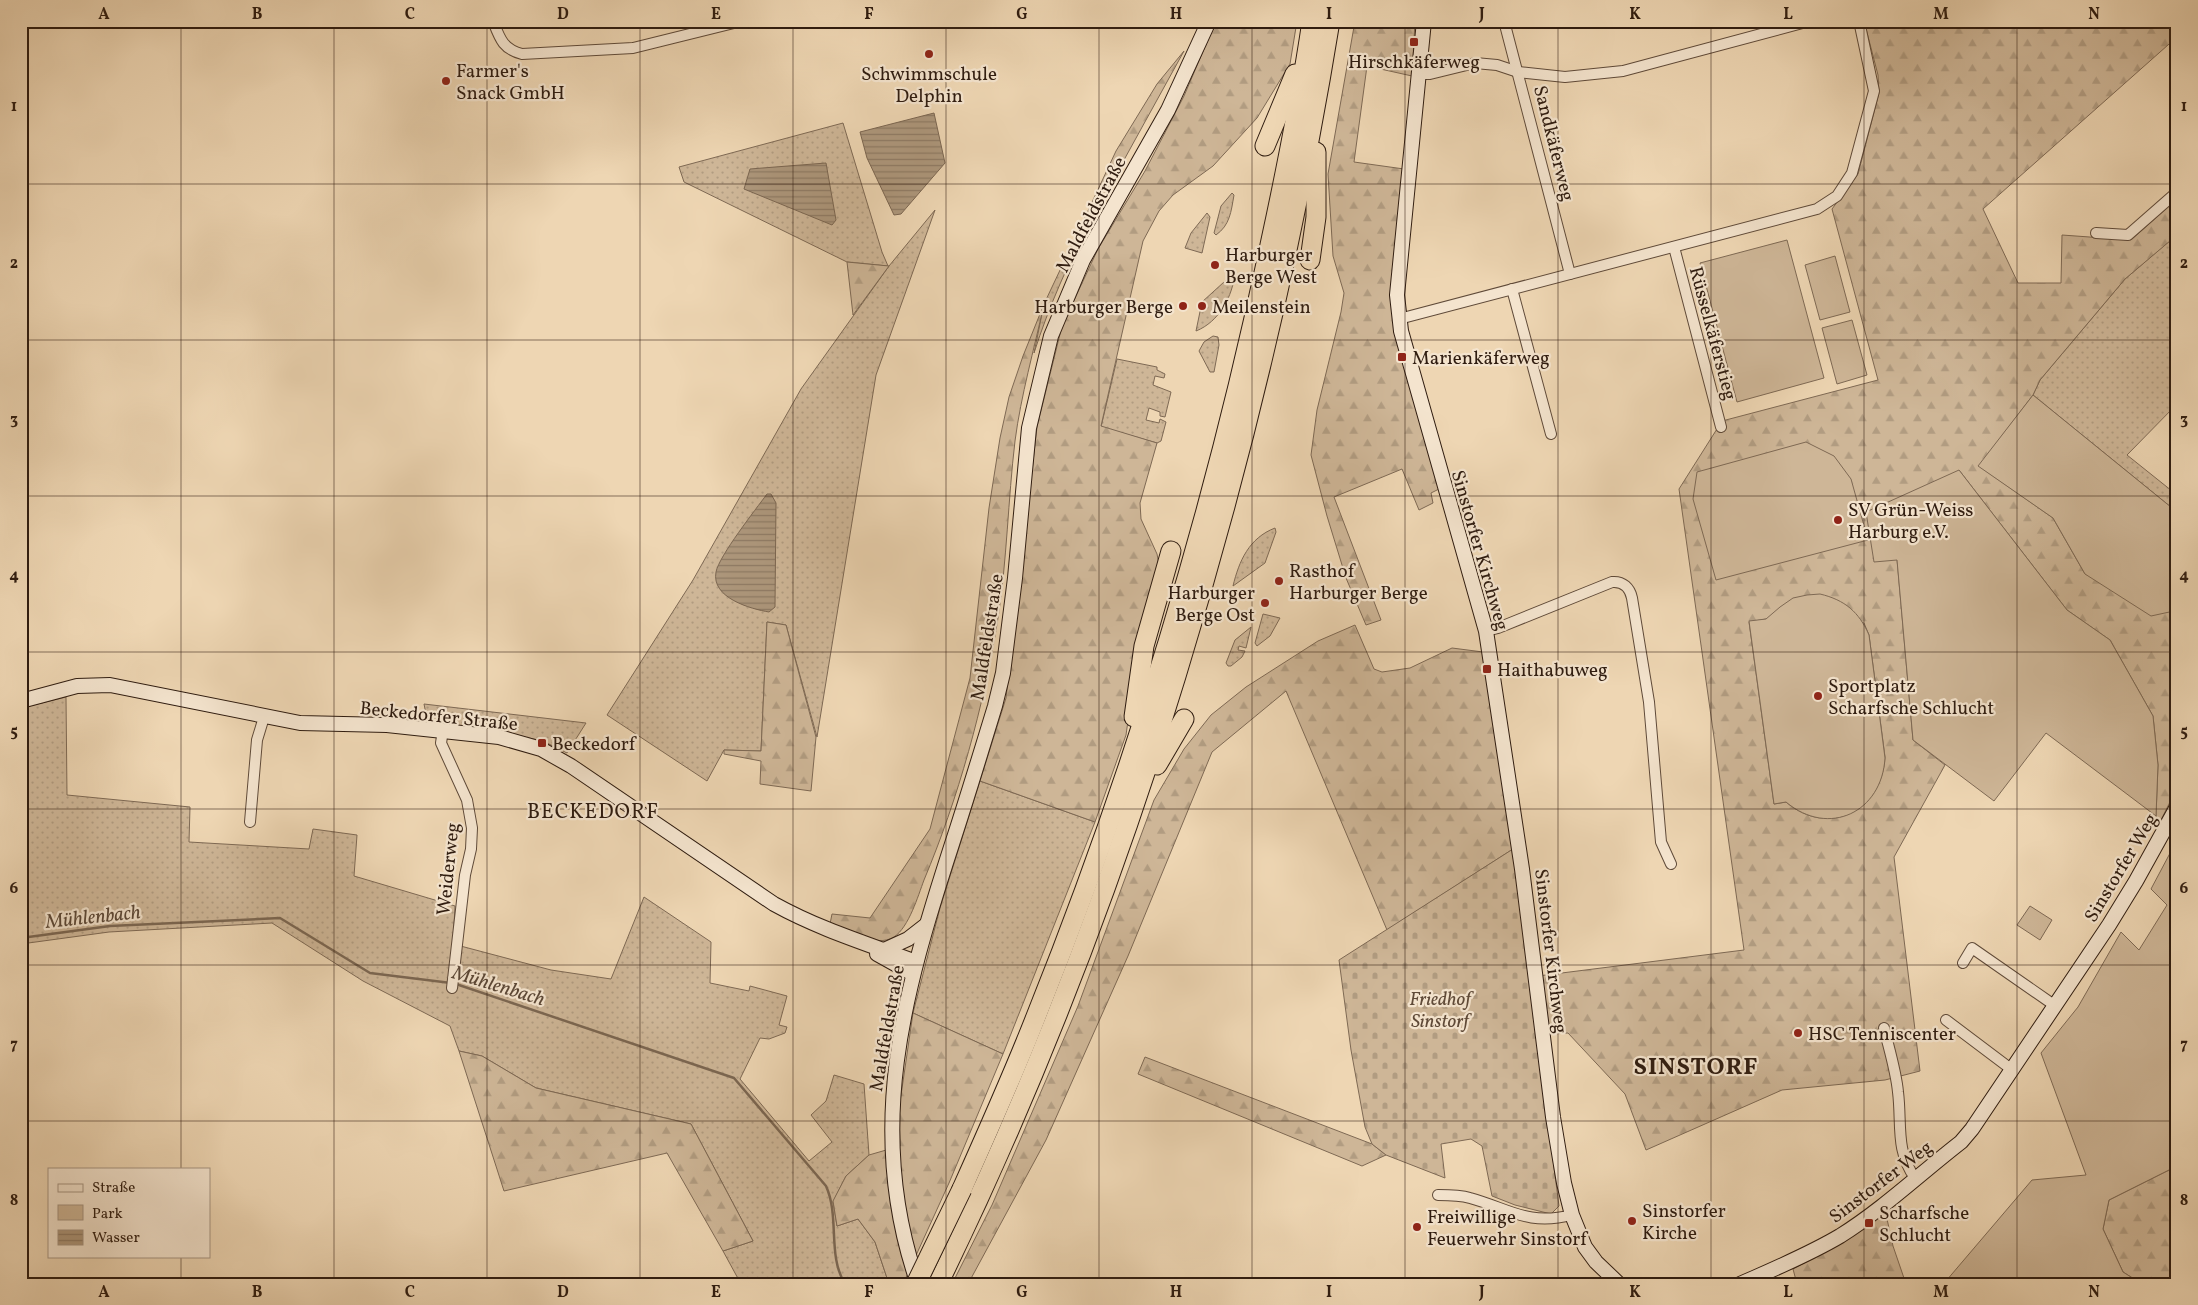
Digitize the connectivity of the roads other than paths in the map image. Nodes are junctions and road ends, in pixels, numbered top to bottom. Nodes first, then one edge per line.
1 (493, 21) edge
2 (742, 21) edge
3 (1209, 21) edge
4 (1330, 21) edge
5 (1424, 21) edge
6 (1504, 21) edge
7 (1810, 21) edge
8 (1859, 21) edge
9 (1312, 25) edge
10 (1518, 72) junction
11 (1419, 74) junction
12 (1318, 94) junction
13 (1265, 146) dead end
14 (2177, 192) edge
15 (2096, 233) dead end
16 (1674, 247) junction
17 (1310, 260) dead end
18 (1570, 274) junction
19 (1512, 288) junction
20 (1399, 319) junction
21 (1721, 427) dead end
22 (1550, 434) dead end
23 (1171, 551) dead end
24 (1486, 631) junction
25 (21, 701) edge
26 (264, 716) junction
27 (1184, 719) dead end
28 (443, 730) junction
29 (1125, 777) junction
30 (2177, 807) edge
31 (1134, 808) junction
32 (250, 822) dead end
33 (1671, 864) dead end
34 (926, 925) junction
35 (862, 944) junction
36 (884, 950) junction
37 (1963, 963) dead end
38 (914, 968) junction
39 (452, 988) dead end
40 (2054, 1005) junction
41 (1946, 1020) dead end
42 (1884, 1028) dead end
43 (2011, 1069) junction
44 (1915, 1178) junction
45 (1438, 1195) dead end
46 (1572, 1215) junction
47 (917, 1284) edge
48 (938, 1284) edge
49 (1619, 1284) edge
50 (1740, 1284) edge

1 - 2 street
3 - 34 street, Maldfeldstraße
4 - 12 highway
5 - 11 street, Sinstorfer Kirchweg
6 - 10 street, Sandkäferweg
7 - 10 street
8 - 16 street
9 - 13 highway
9 - 29 highway
10 - 11 street
10 - 18 street, Sandkäferweg
11 - 20 street, Sinstorfer Kirchweg
12 - 17 highway
12 - 31 highway
14 - 15 street
16 - 18 street
16 - 21 street, Rüsselkäferstieg
18 - 19 street
19 - 20 street
19 - 22 street
20 - 24 street, Sinstorfer Kirchweg
23 - 29 highway
24 - 33 street
24 - 46 street, Sinstorfer Kirchweg
25 - 26 street, Beckedorfer Straße
26 - 28 street, Beckedorfer Straße
26 - 32 street
27 - 31 highway
28 - 35 street, Beckedorfer Straße
28 - 39 street, Weiderweg
29 - 47 highway, bridge
30 - 40 street, Sinstorfer Weg
31 - 48 highway
34 - 36 street
34 - 38 street, Maldfeldstraße
35 - 36 street, Beckedorfer Straße
35 - 38 street, Beckedorfer Straße
36 - 38 street, Beckedorfer Straße
37 - 40 street
38 - 47 street, Maldfeldstraße
40 - 43 street, Sinstorfer Weg
41 - 43 street
42 - 44 street
43 - 44 street, Sinstorfer Weg
44 - 50 street, Sinstorfer Weg
45 - 46 street
46 - 49 street, Sinstorfer Kirchweg

